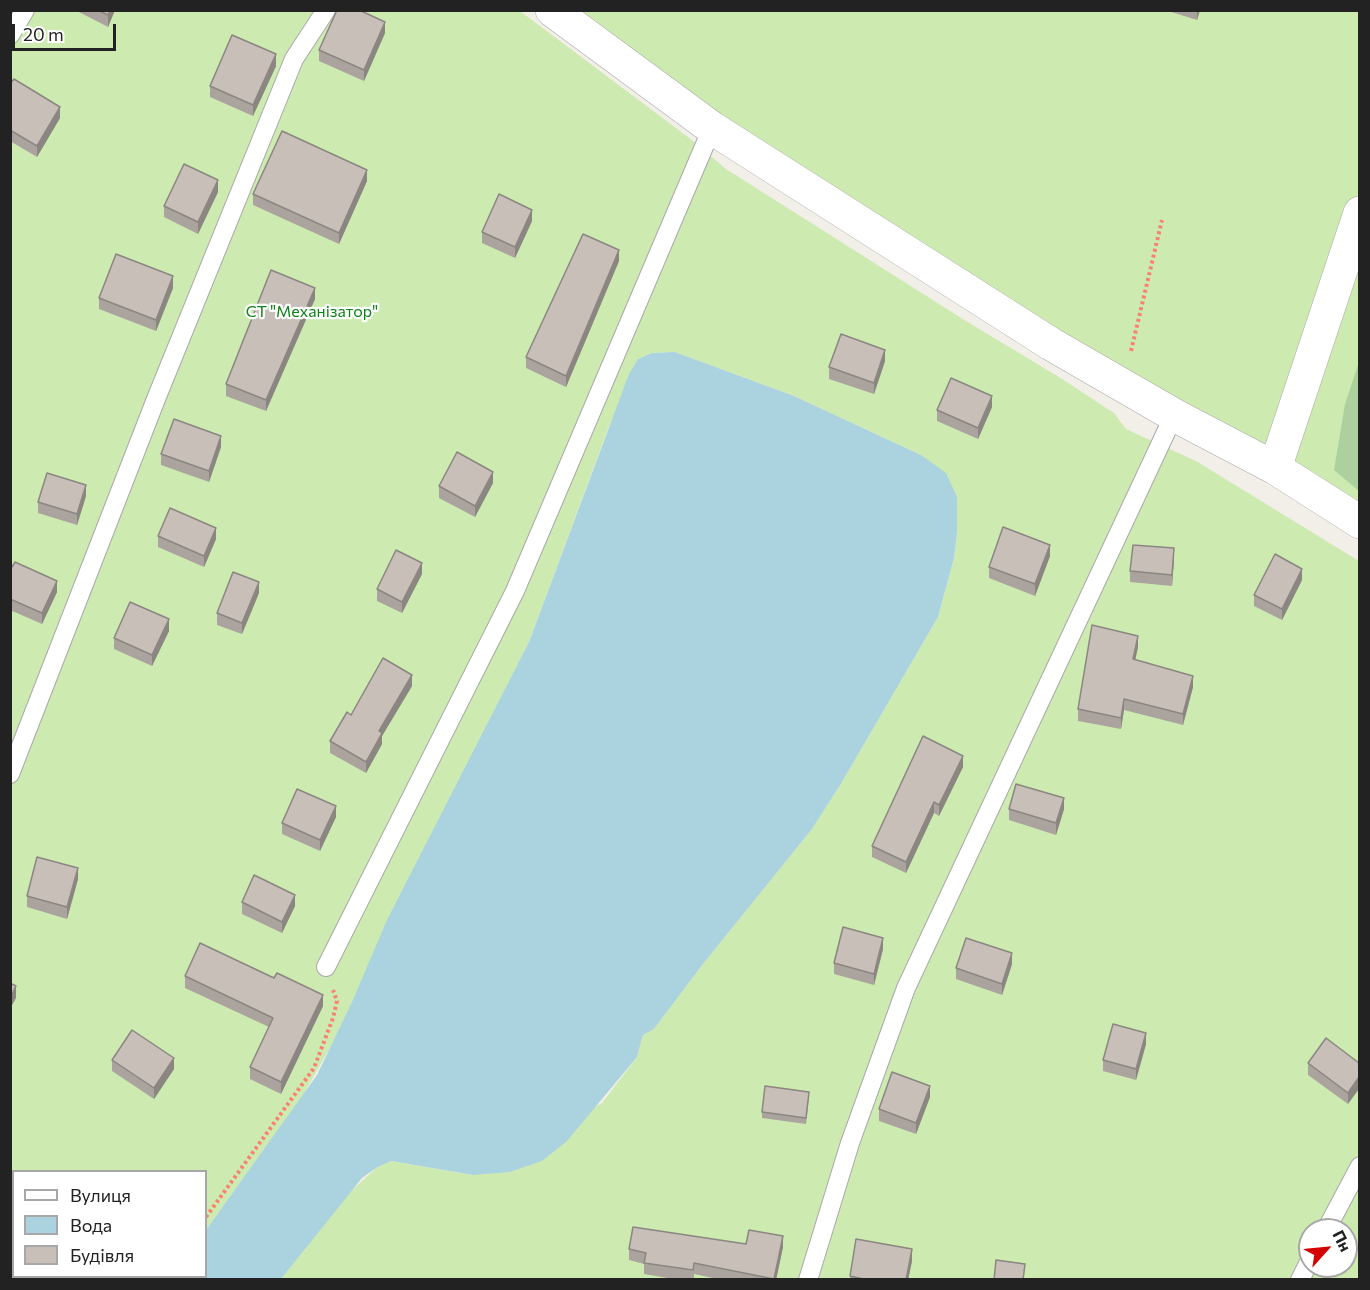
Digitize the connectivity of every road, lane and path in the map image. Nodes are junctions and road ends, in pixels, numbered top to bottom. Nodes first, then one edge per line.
1 (25, 10) edge
2 (326, 10) edge
3 (552, 10) edge
4 (10, 35) edge
5 (712, 128) junction
6 (1359, 213) edge
7 (1162, 220) dead end
8 (1122, 386) junction
9 (1174, 415) junction
10 (1275, 468) junction
11 (1359, 522) edge
12 (10, 774) edge
13 (326, 967) joint
14 (1359, 1166) edge
15 (207, 1216) edge
16 (1332, 1218) edge
17 (78, 1278) edge
18 (104, 1280) edge
19 (808, 1280) edge

1 - 4 lane
2 - 12 lane
3 - 5 street
5 - 8 street
5 - 13 lane
6 - 10 street
7 - 8 path
8 - 9 street
9 - 10 street
9 - 19 lane
10 - 11 street
13 - 15 path
14 - 16 lane
17 - 18 lane

